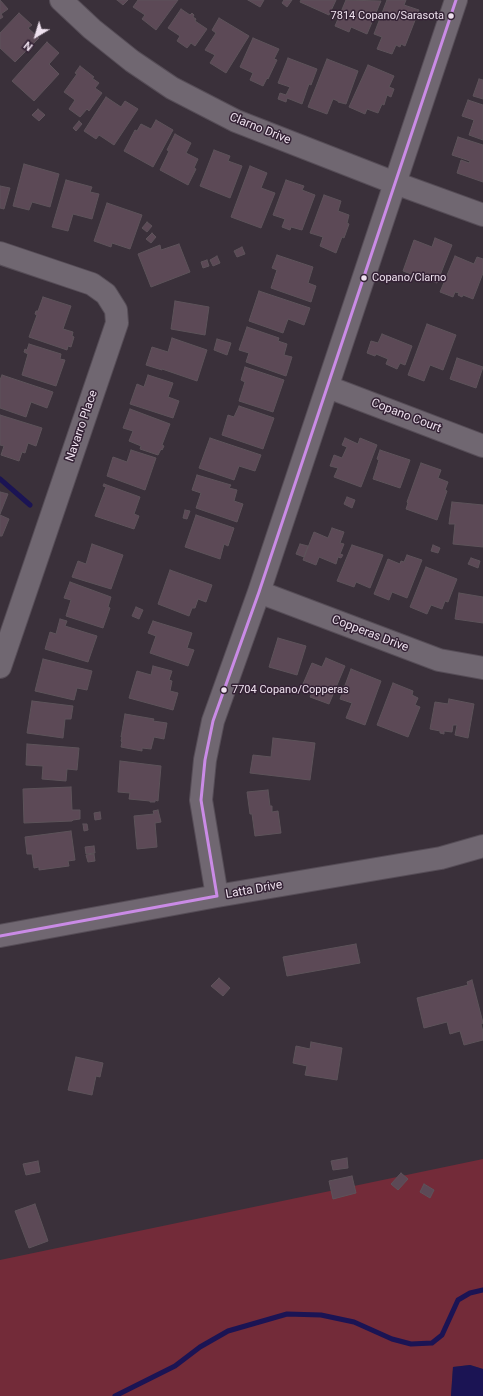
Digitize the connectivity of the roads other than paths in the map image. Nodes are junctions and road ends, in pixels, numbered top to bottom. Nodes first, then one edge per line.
1 (60, 0) edge
2 (456, 0) edge
3 (395, 183) junction
4 (483, 215) edge
5 (0, 253) edge
6 (328, 386) junction
7 (483, 446) edge
8 (259, 592) junction
9 (0, 667) edge
10 (483, 668) edge
11 (483, 846) edge
12 (217, 896) junction
13 (0, 934) edge

1 - 3 street, Clarno Drive
2 - 3 street
3 - 4 street, Clarno Drive
3 - 6 street
5 - 9 street, Navarro Place
6 - 7 street, Copano Court
6 - 8 street
8 - 10 street, Copperas Drive
8 - 12 street
11 - 12 street, Latta Drive
12 - 13 street, Latta Drive

